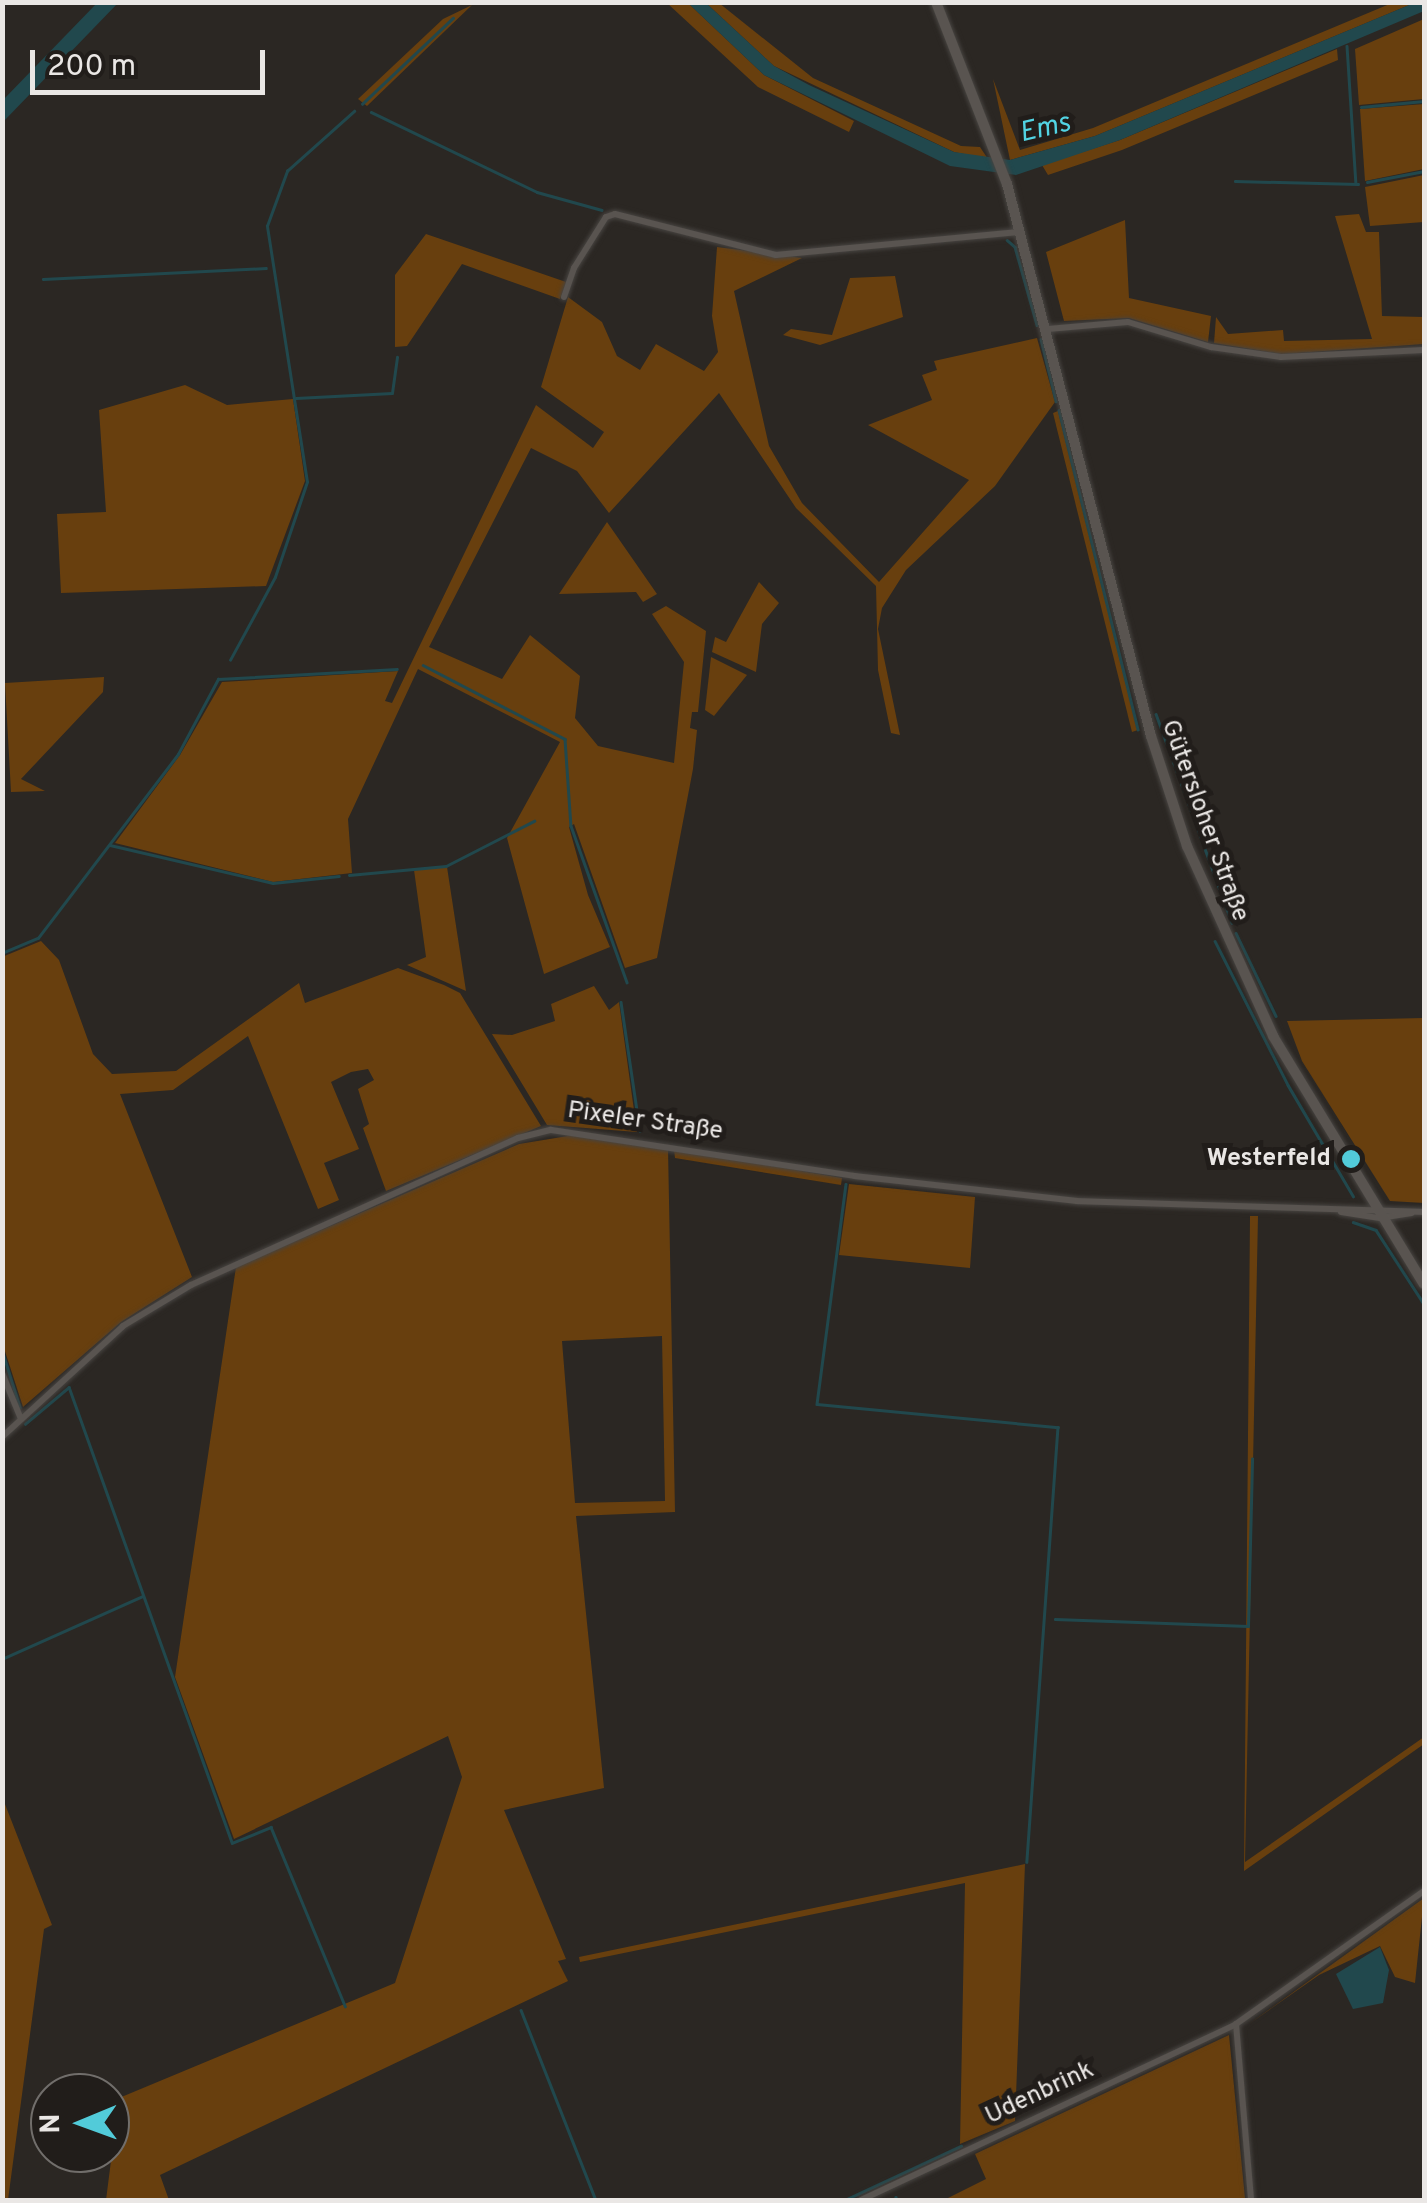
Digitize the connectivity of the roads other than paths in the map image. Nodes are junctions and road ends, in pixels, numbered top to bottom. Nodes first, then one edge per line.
1 (936, 2) edge
2 (1021, 232) junction
3 (564, 296) dead end
4 (1048, 329) junction
5 (1424, 350) edge
6 (1424, 1212) edge
7 (1376, 1213) junction
8 (1424, 1284) edge
9 (2, 1373) edge
10 (21, 1419) junction
11 (2, 1437) edge
12 (1424, 1891) edge
13 (1236, 2024) junction
14 (861, 2200) edge
15 (1251, 2200) edge

1 - 2 main road, Gütersloher Straße
2 - 3 street
2 - 4 main road, Gütersloher Straße
4 - 5 street
4 - 7 main road, Gütersloher Straße
6 - 7 street
7 - 8 main road, Gütersloher Straße
7 - 10 street, Pixeler Straße
9 - 10 street
10 - 11 street, Pixeler Straße
12 - 13 street, Udenbrink
13 - 14 street, Udenbrink
13 - 15 street

